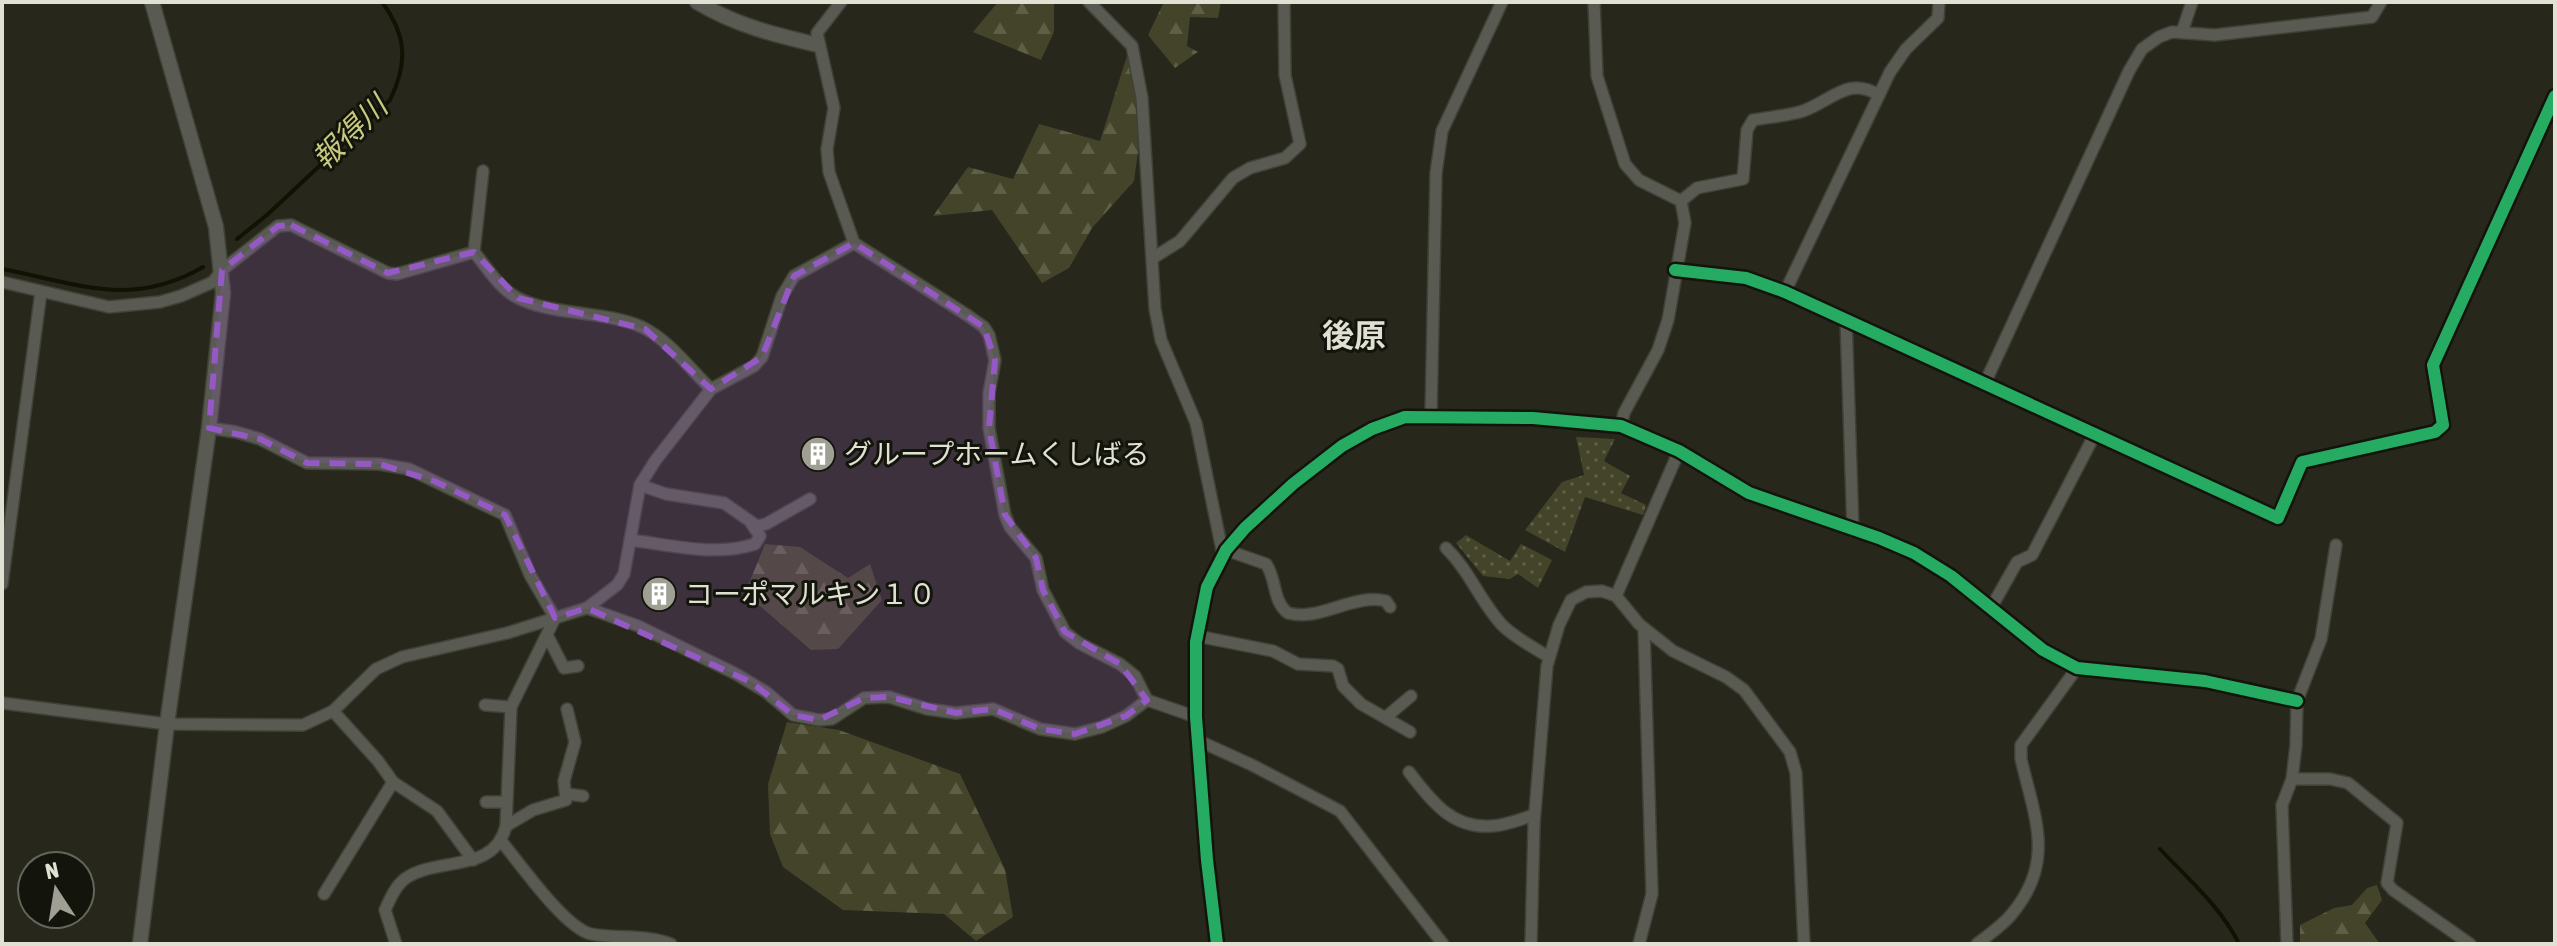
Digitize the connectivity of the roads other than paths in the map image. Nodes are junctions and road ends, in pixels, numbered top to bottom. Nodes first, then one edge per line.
1 (152, 2) edge
2 (697, 2) edge
3 (841, 2) edge
4 (1089, 2) edge
5 (1284, 2) edge
6 (1502, 2) edge
7 (1594, 2) edge
8 (1939, 2) edge
9 (2192, 2) edge
10 (2381, 2) edge
11 (2182, 32) junction
12 (818, 45) junction
13 (1879, 95) junction
14 (2555, 96) edge
15 (483, 171) dead end
16 (1681, 201) junction
17 (854, 243) junction
18 (474, 252) junction
19 (1153, 258) junction
20 (222, 270) junction
21 (1675, 270) junction
22 (2, 282) edge
23 (41, 292) junction
24 (1785, 292) junction
25 (1846, 318) junction
26 (1985, 383) junction
27 (711, 389) junction
28 (1431, 416) junction
29 (1621, 426) junction
30 (209, 428) junction
31 (2095, 434) junction
32 (1679, 451) junction
33 (640, 485) junction
34 (810, 499) dead end
35 (751, 523) junction
36 (1853, 531) junction
37 (630, 540) junction
38 (2336, 545) dead end
39 (1446, 548) dead end
40 (1224, 552) junction
41 (2, 584) edge
42 (1616, 596) junction
43 (1390, 607) dead end
44 (587, 608) junction
45 (1991, 608) junction
46 (555, 618) junction
47 (1644, 629) junction
48 (547, 635) junction
49 (1197, 636) junction
50 (1549, 657) junction
51 (578, 666) dead end
52 (2077, 668) junction
53 (1411, 696) dead end
54 (1147, 700) junction
55 (2297, 701) junction
56 (2, 703) edge
57 (485, 705) dead end
58 (511, 707) junction
59 (567, 709) dead end
60 (333, 711) junction
61 (1196, 717) junction
62 (1386, 717) junction
63 (167, 724) junction
64 (1410, 732) dead end
65 (1197, 740) junction
66 (1409, 772) dead end
67 (2292, 779) junction
68 (393, 782) junction
69 (567, 794) junction
70 (583, 796) dead end
71 (486, 802) dead end
72 (506, 802) junction
73 (1534, 815) junction
74 (506, 826) junction
75 (502, 842) junction
76 (473, 860) junction
77 (324, 894) dead end
78 (140, 944) edge
79 (396, 944) edge
80 (671, 944) edge
81 (1217, 944) edge
82 (1443, 944) edge
83 (1531, 944) edge
84 (1639, 944) edge
85 (1804, 944) edge
86 (1977, 944) edge
87 (2287, 944) edge
88 (2470, 944) edge

1 - 20 street
2 - 12 street
3 - 12 street
4 - 19 street
5 - 19 street
6 - 28 street
7 - 16 street
8 - 13 street
9 - 11 street
10 - 11 street
11 - 26 street
12 - 17 street
13 - 16 street
13 - 24 street
14 - 31 street
15 - 18 street
16 - 21 street
17 - 27 street
17 - 54 street
18 - 20 street
18 - 27 street
19 - 40 street
20 - 23 street
20 - 30 street
21 - 24 street
21 - 29 street
22 - 23 street
23 - 41 street
24 - 25 street
25 - 26 street
25 - 36 street
26 - 31 street
27 - 33 street
28 - 29 street
28 - 40 street
29 - 32 street
30 - 46 street
30 - 63 street
31 - 45 street
32 - 36 street
32 - 42 street
33 - 35 street
33 - 37 street
34 - 35 street
35 - 37 street
36 - 45 street
37 - 44 street
38 - 55 street
39 - 50 street
40 - 43 street
40 - 49 street
42 - 47 street
42 - 50 street
44 - 46 street
44 - 54 street
45 - 52 street
46 - 48 street
46 - 60 street
47 - 84 street
47 - 85 street
48 - 51 street
48 - 58 street
49 - 61 street
49 - 62 street
50 - 73 street
52 - 55 street
52 - 86 street
53 - 62 street
54 - 61 street
55 - 67 street
56 - 63 street
57 - 58 street
58 - 72 street
59 - 69 street
60 - 63 street
60 - 68 street
61 - 65 street
62 - 64 street
63 - 78 street
65 - 81 street
65 - 82 street
66 - 73 street
67 - 87 street
67 - 88 street
68 - 76 street
68 - 77 street
69 - 70 street
69 - 74 street
71 - 72 street
72 - 74 street
73 - 83 street
74 - 75 street
75 - 76 street
75 - 80 street
76 - 79 street

